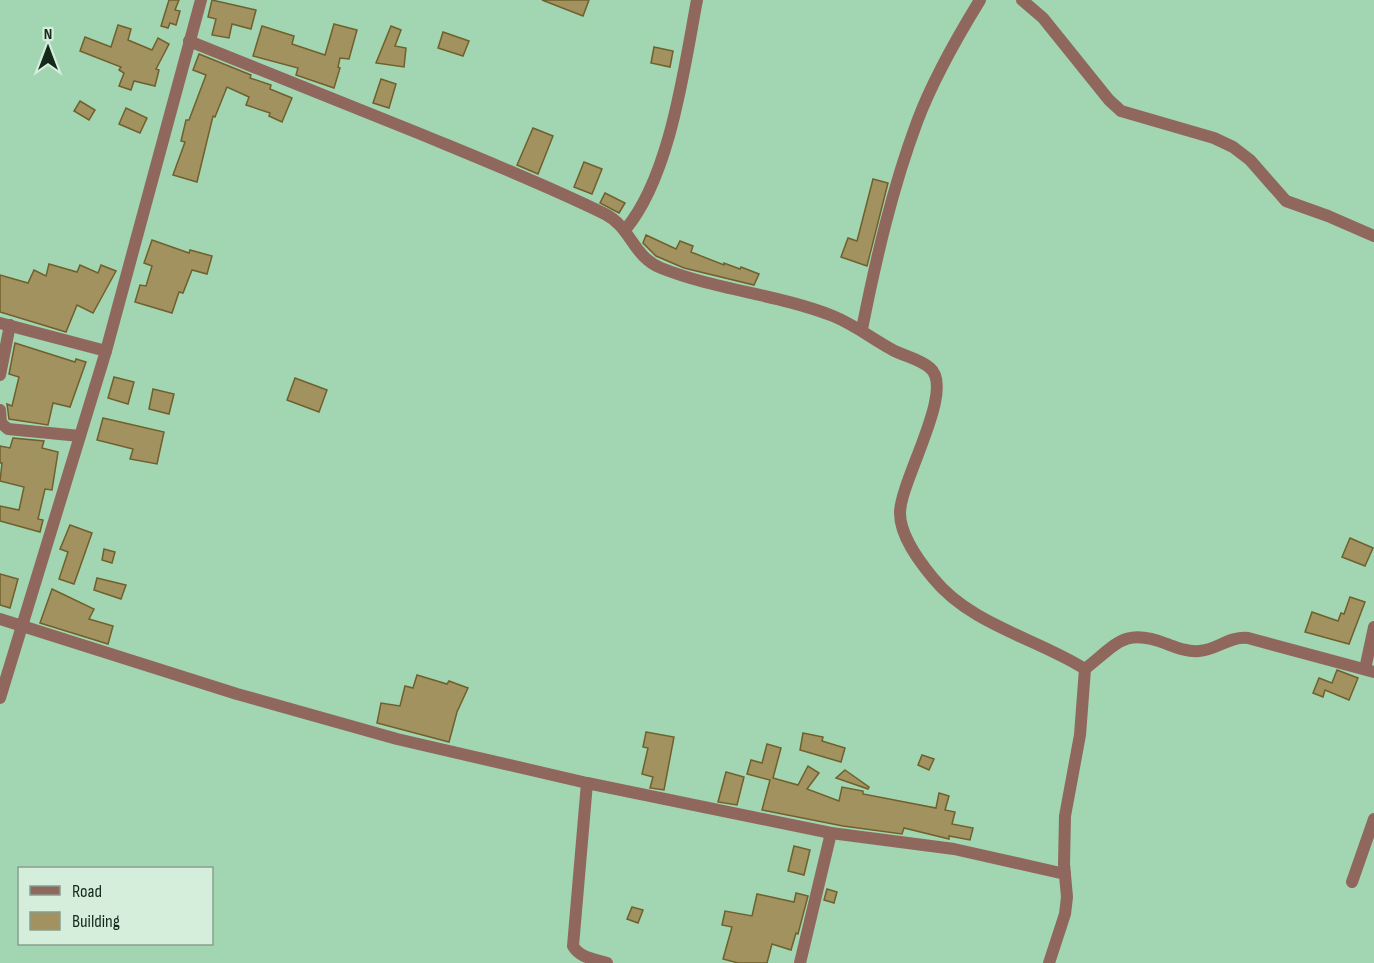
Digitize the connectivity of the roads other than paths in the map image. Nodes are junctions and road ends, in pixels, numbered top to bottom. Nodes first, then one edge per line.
1 (201, 0) edge
2 (697, 0) edge
3 (980, 0) edge
4 (1022, 0) edge
5 (189, 41) junction
6 (625, 230) junction
7 (1374, 236) edge
8 (5, 324) edge
9 (862, 329) junction
10 (106, 351) junction
11 (0, 375) edge
12 (0, 410) edge
13 (80, 436) junction
14 (0, 619) edge
15 (22, 626) junction
16 (1374, 627) edge
17 (1085, 669) junction
18 (1369, 671) edge
19 (0, 698) edge
20 (587, 783) junction
21 (1374, 819) edge
22 (831, 833) junction
23 (1065, 874) junction
24 (1352, 882) dead end
25 (607, 963) edge
26 (800, 963) edge
27 (1049, 963) edge

1 - 5 street
2 - 6 street
3 - 9 street
4 - 7 street
5 - 6 street
5 - 10 street
6 - 9 street
8 - 10 street
8 - 11 street
9 - 17 street
10 - 13 street
12 - 13 street
13 - 15 street
14 - 15 street
15 - 19 street
15 - 20 street
16 - 18 street
17 - 18 street
17 - 23 street
20 - 22 street
20 - 25 street
21 - 24 street
22 - 23 street
22 - 26 street
23 - 27 street

